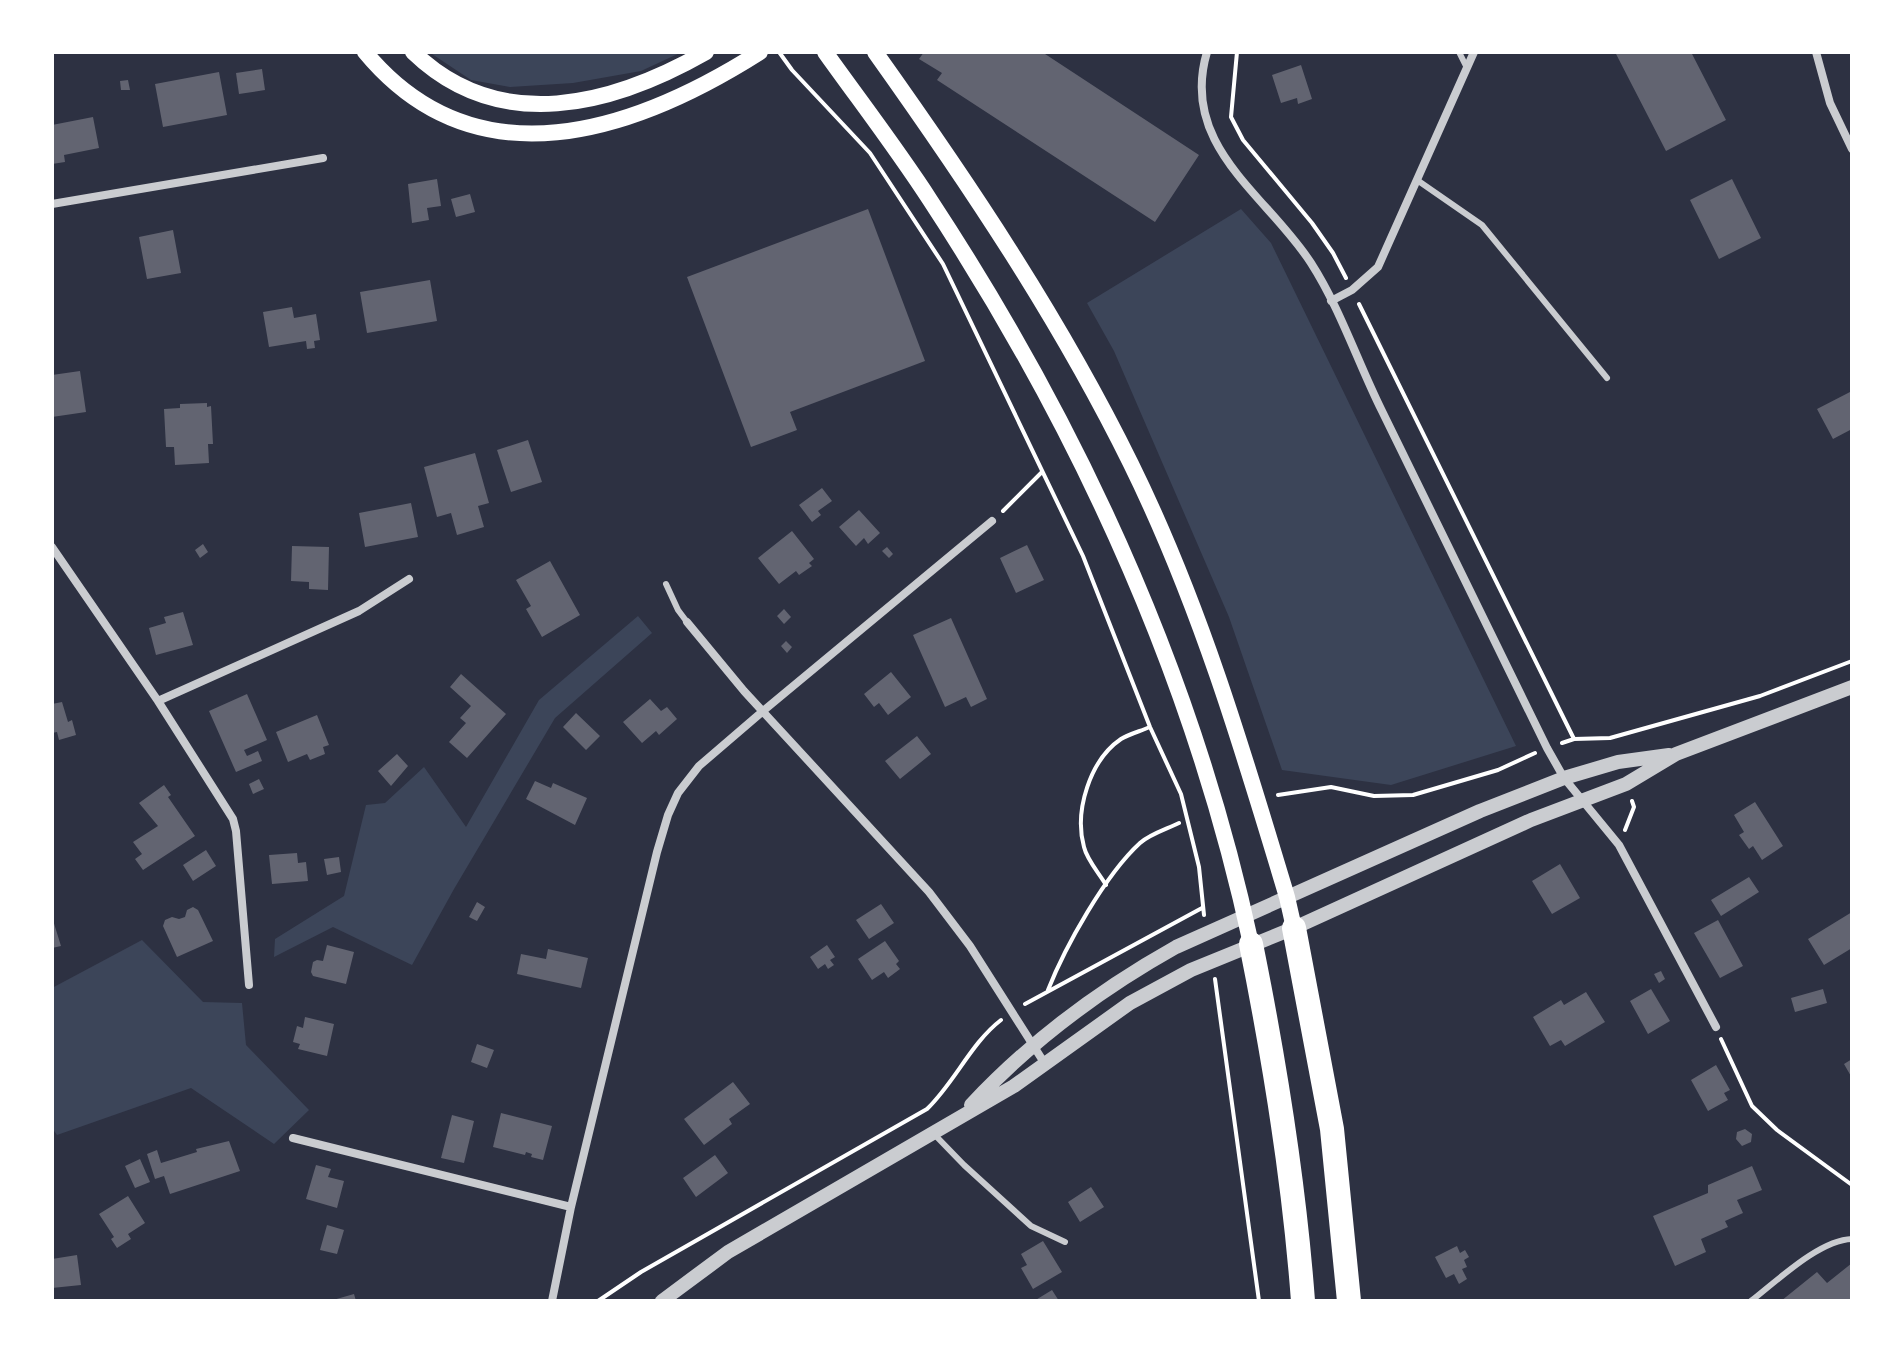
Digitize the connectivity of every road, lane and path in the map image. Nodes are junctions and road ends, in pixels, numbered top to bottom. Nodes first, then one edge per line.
1 (365, 52) edge
2 (413, 52) edge
3 (706, 52) edge
4 (760, 52) edge
5 (779, 52) edge
6 (825, 52) edge
7 (875, 52) edge
8 (1207, 52) edge
9 (1237, 52) edge
10 (1459, 52) edge
11 (1474, 52) edge
12 (1816, 52) edge
13 (1467, 68) junction
14 (1852, 149) edge
15 (323, 158) dead end
16 (1417, 180) junction
17 (52, 204) edge
18 (1352, 290) junction
19 (1331, 301) junction
20 (1607, 378) dead end
21 (1042, 472) junction
22 (992, 521) joint
23 (52, 547) edge
24 (409, 579) dead end
25 (666, 584) dead end
26 (687, 622) joint
27 (1852, 661) edge
28 (1852, 687) edge
29 (158, 701) junction
30 (763, 711) junction
31 (1150, 727) junction
32 (1574, 739) junction
33 (1547, 748) junction
34 (1676, 754) junction
35 (1564, 778) junction
36 (1278, 795) dead end
37 (1583, 801) junction
38 (1179, 823) dead end
39 (1106, 885) junction
40 (1287, 897) junction
41 (1202, 908) junction
42 (1245, 916) junction
43 (1294, 928) junction
44 (1208, 931) junction
45 (1251, 944) junction
46 (1212, 961) junction
47 (249, 985) dead end
48 (1047, 993) junction
49 (1012, 1011) junction
50 (1716, 1027) joint
51 (1034, 1044) junction
52 (1045, 1064) junction
53 (960, 1117) junction
54 (933, 1133) junction
55 (293, 1138) dead end
56 (1852, 1185) edge
57 (571, 1207) junction
58 (1852, 1239) edge
59 (1065, 1242) dead end
60 (552, 1301) edge
61 (598, 1301) edge
62 (662, 1301) edge
63 (1259, 1301) edge
64 (1303, 1301) edge
65 (1349, 1301) edge
66 (1751, 1301) edge

1 - 4 main road
2 - 3 main road
5 - 21 path
6 - 42 main road
7 - 40 main road
8 - 19 street
9 - 18 path
10 - 13 lane
11 - 13 street
12 - 14 street
13 - 16 street
15 - 17 street
16 - 18 street
16 - 20 lane
18 - 19 street
18 - 32 path
19 - 33 street
21 - 22 path
21 - 31 path
22 - 30 street
23 - 29 street
24 - 29 street
25 - 26 lane
26 - 30 street
27 - 32 path
28 - 34 street
29 - 47 street
30 - 49 street
30 - 57 street
31 - 39 path
31 - 41 path
32 - 33 path
33 - 35 street
33 - 36 path
34 - 35 street
34 - 37 street
35 - 37 street
35 - 40 street
37 - 43 street
37 - 50 street
38 - 39 path
39 - 48 path
40 - 42 street
40 - 43 main road
41 - 44 path
41 - 48 path
42 - 44 street
42 - 45 main road
43 - 45 street
43 - 65 highway
44 - 51 street
45 - 46 street
45 - 64 highway
46 - 52 street
46 - 63 path
48 - 49 path
49 - 51 street
49 - 61 path
50 - 56 path
51 - 52 street
51 - 53 street
52 - 53 street
53 - 54 street
54 - 59 lane
54 - 62 street
55 - 57 street
57 - 60 street
58 - 66 lane

